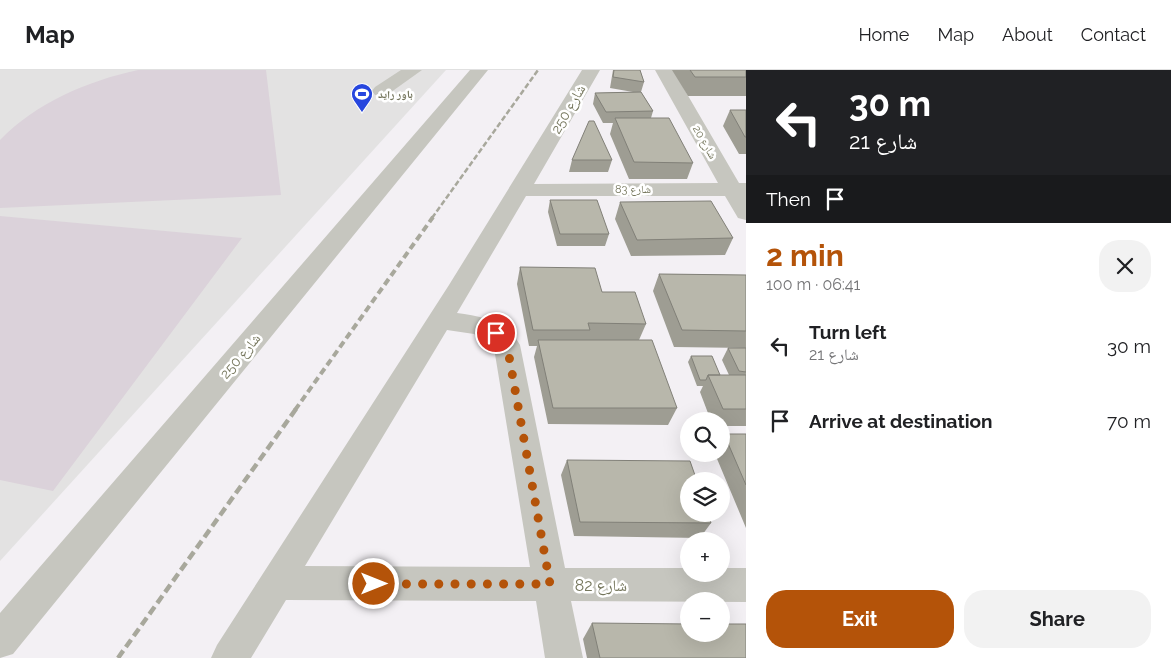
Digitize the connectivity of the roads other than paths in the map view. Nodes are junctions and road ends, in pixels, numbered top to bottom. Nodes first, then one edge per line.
1 (413, 70) edge
2 (479, 70) edge
3 (591, 70) edge
4 (664, 70) edge
5 (381, 91) dead end
6 (739, 189) edge
7 (521, 190) junction
8 (746, 213) edge
9 (438, 320) junction
10 (276, 583) junction
11 (550, 584) junction
12 (746, 585) edge
13 (0, 641) edge
14 (230, 658) edge
15 (564, 658) edge

1 - 5 street
2 - 13 street, شارع 250
3 - 7 street, شارع 250
4 - 6 street, شارع 20
6 - 7 street, شارع 83
6 - 8 street, شارع 20
7 - 9 street, شارع 250
9 - 10 street, شارع 250
9 - 11 street
10 - 11 street, شارع 82
10 - 14 street, شارع 250
11 - 12 street, شارع 82
11 - 15 street

